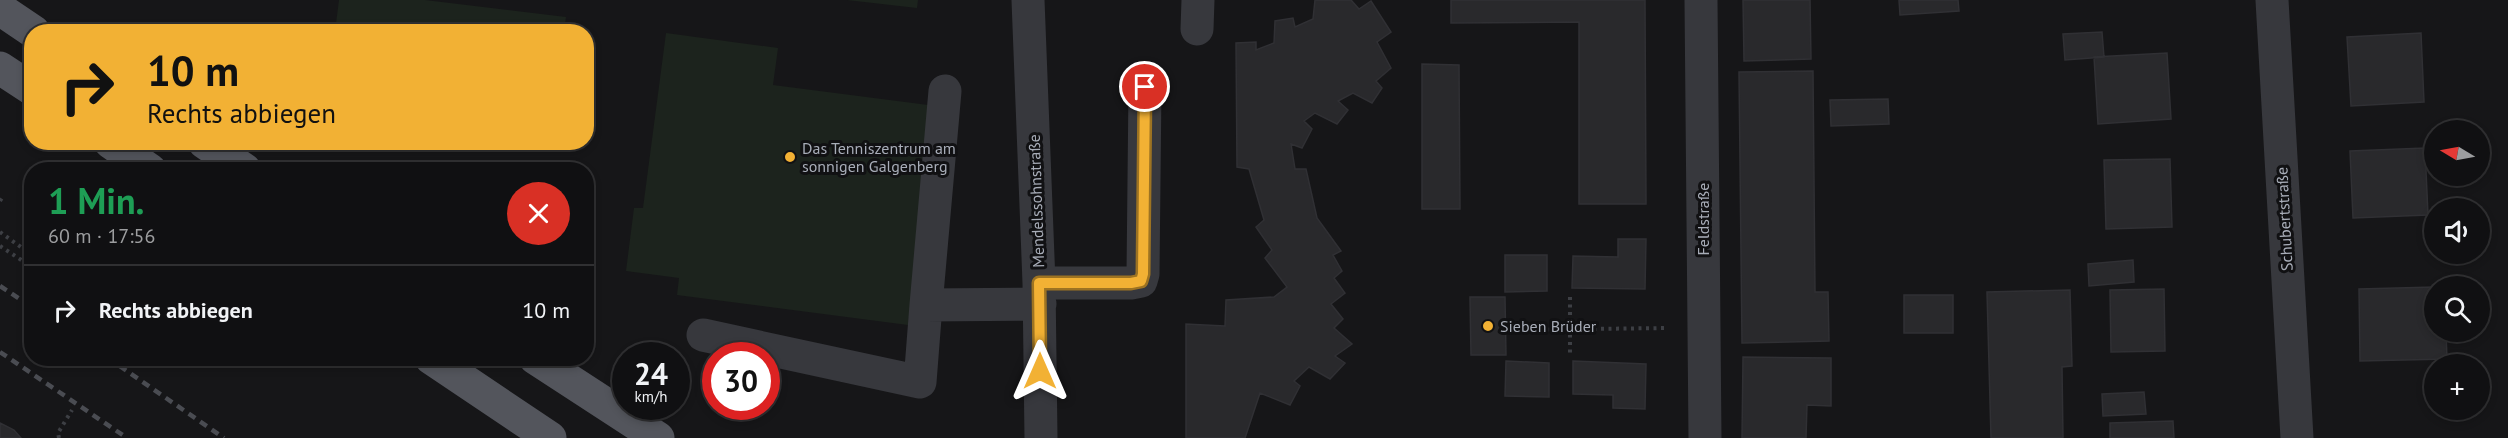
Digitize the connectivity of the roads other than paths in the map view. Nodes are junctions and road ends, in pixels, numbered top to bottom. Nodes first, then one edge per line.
1 (1029, 0) edge
2 (1701, 0) edge
3 (2272, 0) edge
4 (0, 9) edge
5 (24, 25) edge
6 (0, 68) edge
7 (24, 84) edge
8 (1145, 87) dead end
9 (945, 92) dead end
10 (121, 150) edge
11 (216, 150) edge
12 (139, 162) edge
13 (233, 162) edge
14 (1039, 294) junction
15 (926, 305) junction
16 (703, 335) dead end
17 (443, 366) edge
18 (547, 366) edge
19 (550, 438) edge
20 (658, 438) edge
21 (1041, 438) edge
22 (1705, 438) edge
23 (2297, 438) edge

1 - 14 street, Mendelssohnstraße
2 - 22 street, Feldstraße
3 - 23 street, Schubertstraße
4 - 5 main road
6 - 7 main road
8 - 14 street
9 - 15 street
10 - 12 main road
11 - 13 main road
14 - 15 street
14 - 21 street, Mendelssohnstraße
15 - 16 street
17 - 19 main road
18 - 20 main road

